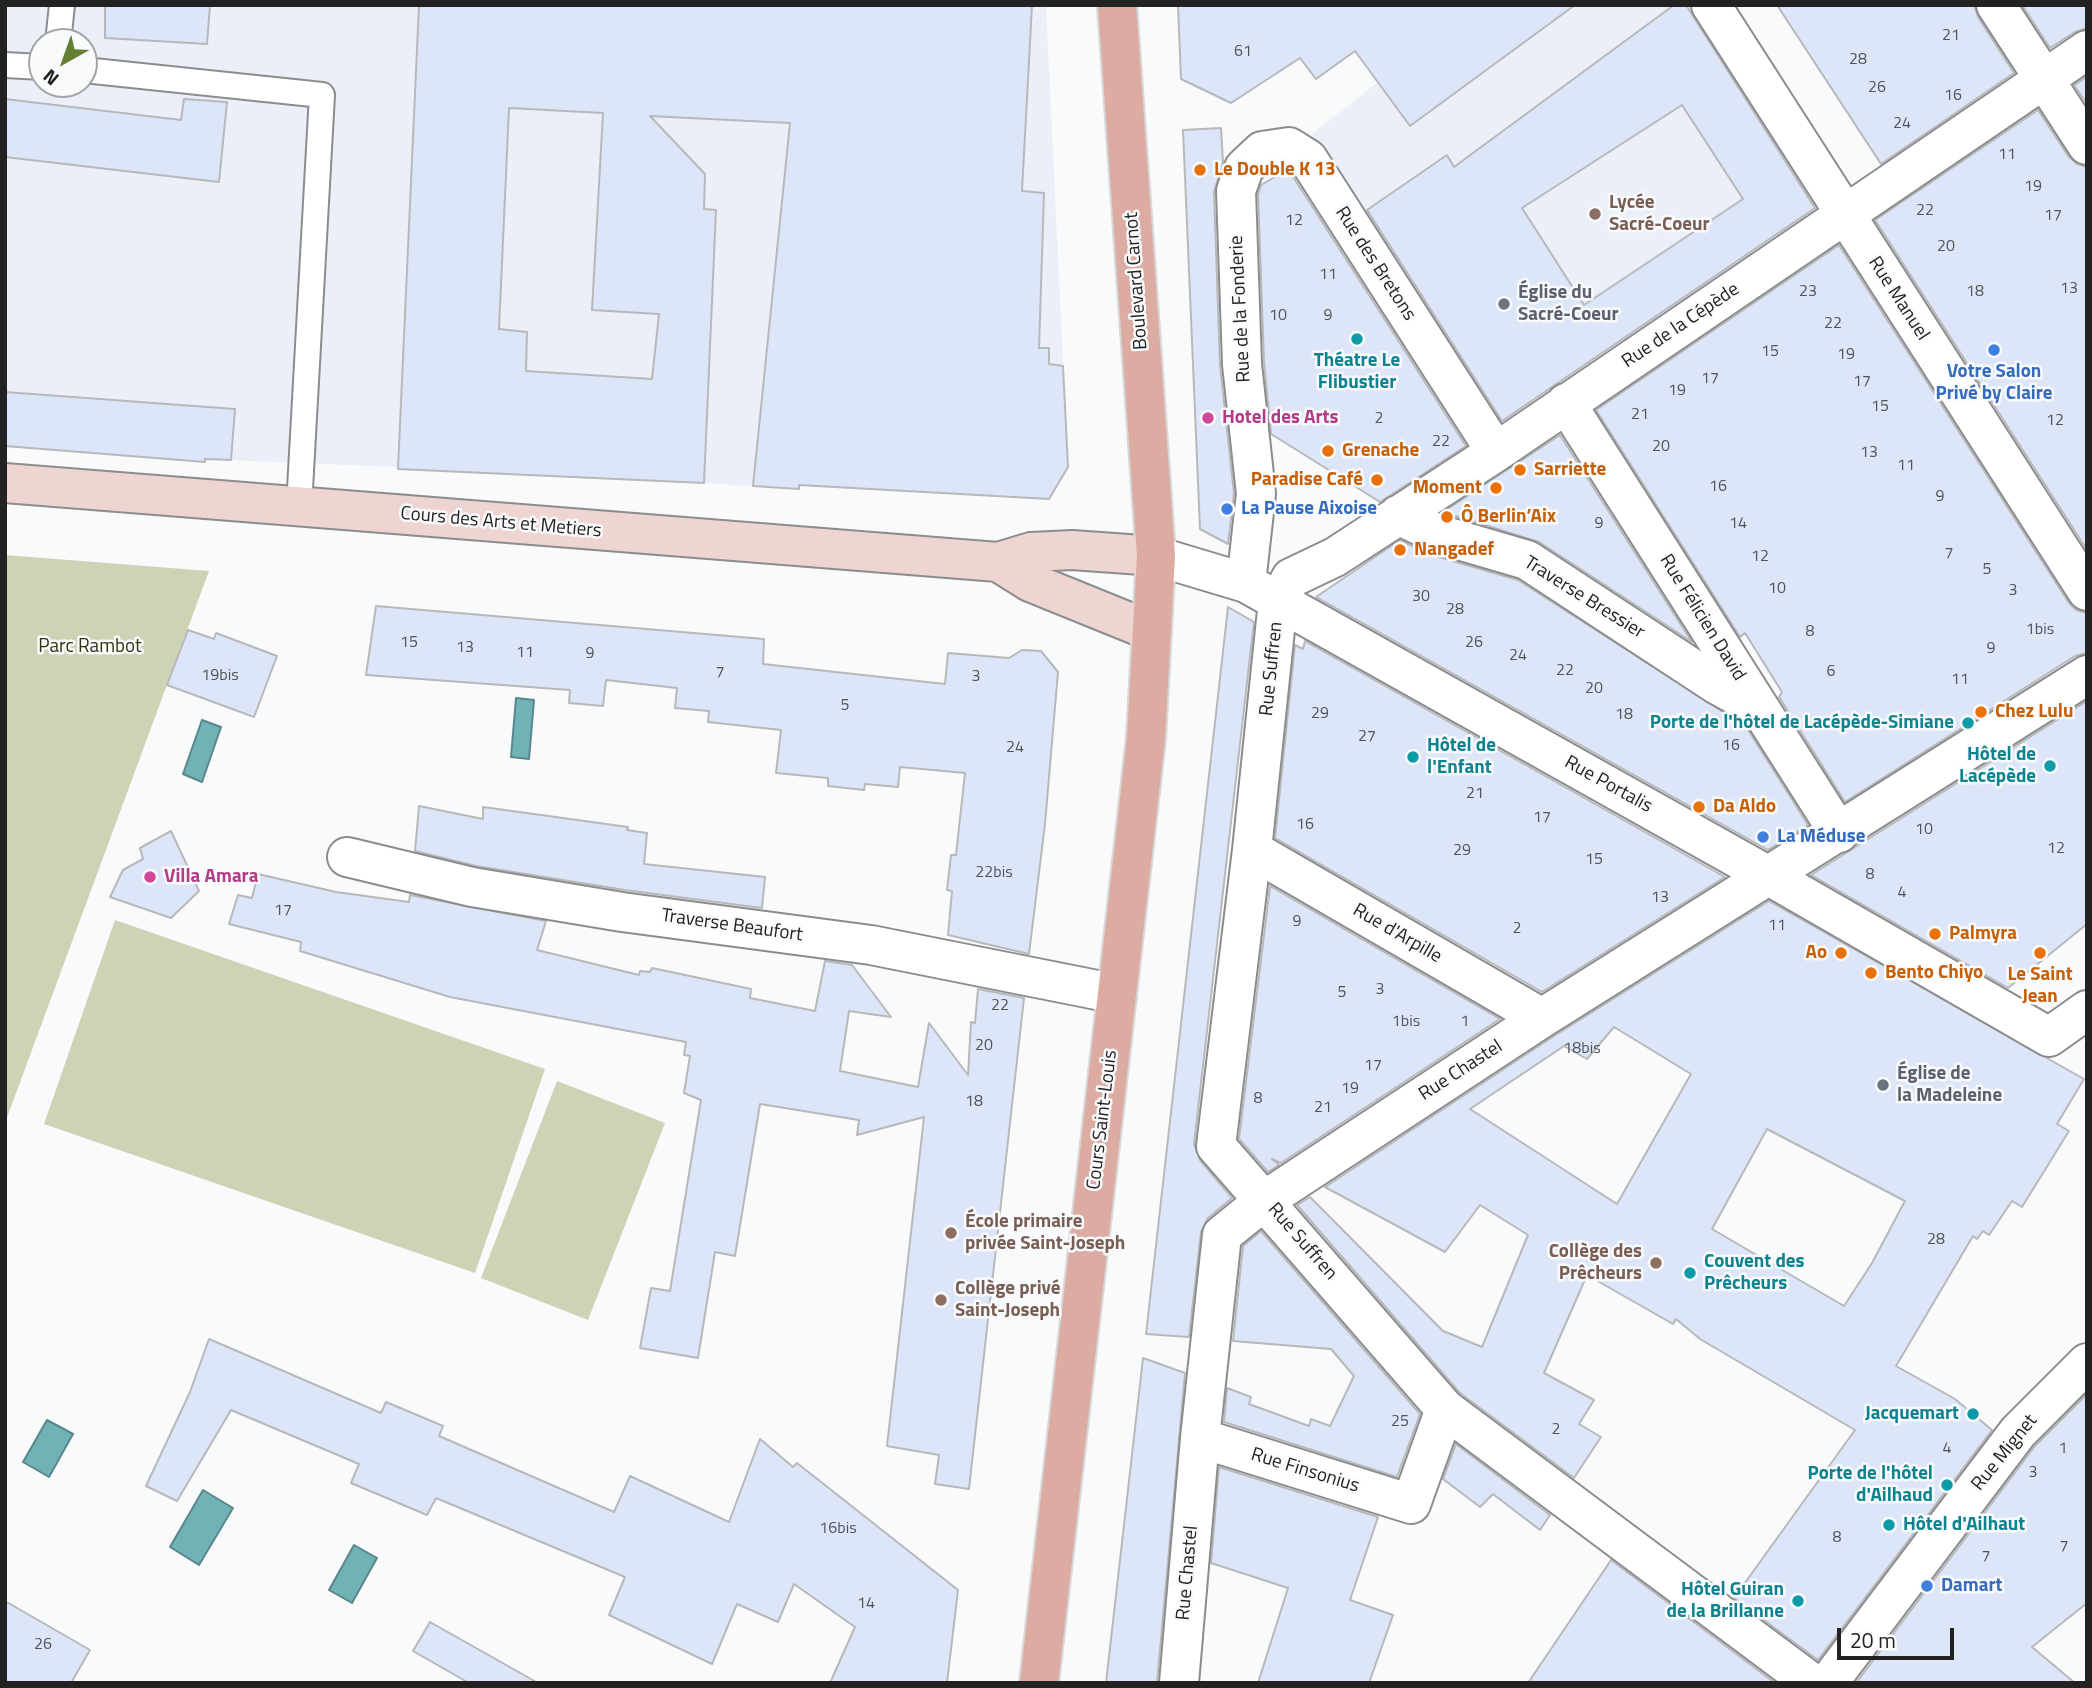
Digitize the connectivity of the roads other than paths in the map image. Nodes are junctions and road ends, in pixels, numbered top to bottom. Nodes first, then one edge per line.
1 (62, 5) edge
2 (1117, 5) edge
3 (1711, 5) edge
4 (1996, 5) edge
5 (60, 28) edge
6 (2087, 50) edge
7 (5, 65) edge
8 (28, 66) edge
9 (98, 72) edge
10 (2044, 79) junction
11 (2087, 145) edge
12 (1236, 191) joint
13 (1846, 216) junction
14 (1566, 403) junction
15 (1496, 452) junction
16 (5, 483) edge
17 (299, 507) junction
18 (1398, 514) junction
19 (1156, 556) junction
20 (998, 562) junction
21 (2087, 591) edge
22 (1262, 592) junction
23 (1151, 631) junction
24 (2087, 674) edge
25 (1759, 707) junction
26 (1839, 833) junction
27 (1252, 850) junction
28 (347, 857) dead end
29 (1769, 876) junction
30 (1117, 994) junction
31 (2087, 1010) edge
32 (1542, 1018) junction
33 (1265, 1200) junction
34 (2087, 1363) edge
35 (1445, 1409) junction
36 (1200, 1438) junction
37 (1039, 1683) edge
38 (1179, 1683) edge
39 (1812, 1683) edge
40 (1828, 1683) edge

1 - 5 lane
2 - 19 main road, Boulevard Carnot
3 - 13 street, Rue Manuel
4 - 10 street
6 - 10 street, Rue de la Cépède
7 - 8 lane
9 - 17 lane
10 - 11 street
10 - 13 street, Rue de la Cépède
12 - 15 street, Rue des Bretons
12 - 22 street, Rue de la Fonderie
13 - 14 street, Rue de la Cépède
13 - 21 street, Rue Manuel
14 - 15 street, Rue de la Cépède
14 - 25 street, Rue Félicien David
15 - 18 street, Rue de la Cépède
16 - 17 main road, Cours des Arts et Metiers
17 - 20 main road, Cours des Arts et Metiers
18 - 22 street, Rue de la Cépède
18 - 25 street, Traverse Bressier
19 - 20 main road, Cours des Arts et Metiers
19 - 22 street, Rue Portalis
19 - 23 main road, Cours Saint-Louis
20 - 23 main road, Cours des Arts et Metiers
22 - 27 street, Rue Suffren
22 - 29 street, Rue Portalis
23 - 30 main road, Cours Saint-Louis
24 - 26 street, Rue Chastel
25 - 26 street, Rue Félicien David
26 - 29 street, Rue Chastel
27 - 32 street, Rue d'Arpille
27 - 33 street, Rue Suffren
28 - 30 street, Traverse Beaufort
29 - 31 street, Rue Portalis
29 - 32 street, Rue Chastel
30 - 37 main road, Cours Saint-Louis
32 - 33 street, Rue Chastel
33 - 35 street, Rue Suffren
33 - 36 street, Rue Chastel
34 - 40 street, Rue Mignet
35 - 36 street, Rue Finsonius
35 - 39 street, Rue Suffren
36 - 38 street, Rue Chastel

